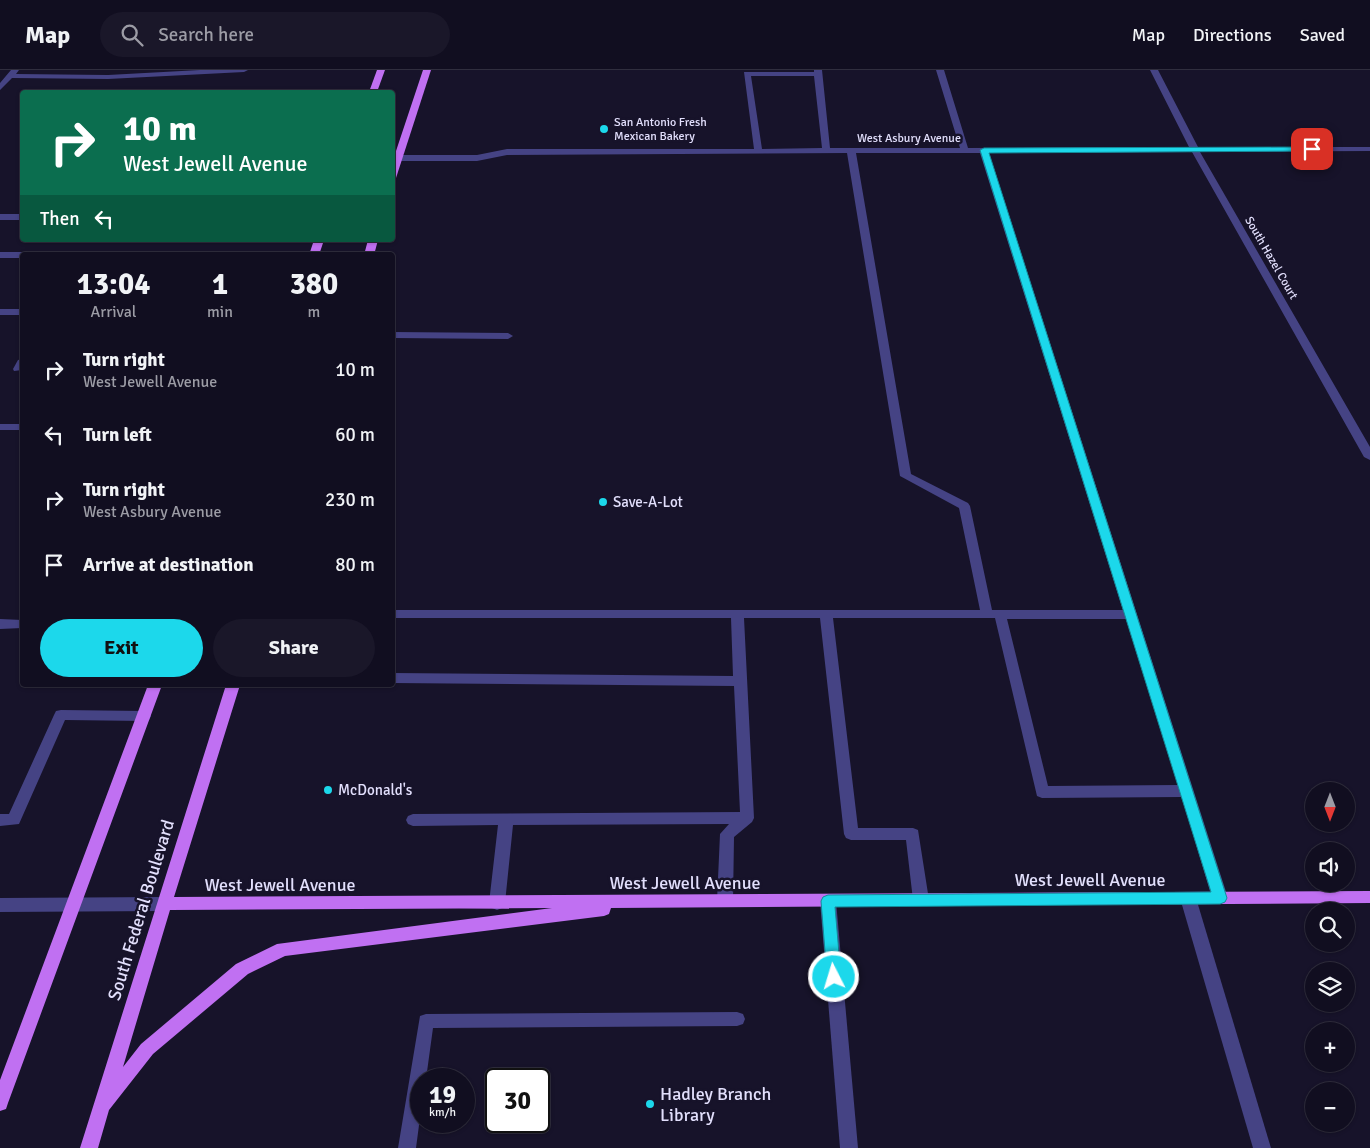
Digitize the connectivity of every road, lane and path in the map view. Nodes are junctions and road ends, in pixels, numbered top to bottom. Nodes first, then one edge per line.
1 (244, 70) edge
2 (381, 70) edge
3 (426, 70) edge
4 (940, 70) edge
5 (1154, 70) edge
6 (818, 72) edge
7 (13, 73) edge
8 (0, 88) edge
9 (374, 90) edge
10 (1370, 149) edge
11 (964, 150) junction
12 (984, 150) junction
13 (1195, 150) junction
14 (758, 151) junction
15 (826, 151) junction
16 (851, 151) junction
17 (399, 158) junction
18 (395, 169) edge
19 (20, 216) edge
20 (0, 217) edge
21 (0, 255) edge
22 (20, 255) edge
23 (0, 312) edge
24 (20, 312) edge
25 (395, 335) edge
26 (508, 336) dead end
27 (0, 427) edge
28 (20, 427) edge
29 (1370, 457) edge
30 (395, 614) edge
31 (737, 614) junction
32 (826, 614) junction
33 (993, 614) junction
34 (1131, 615) junction
35 (0, 624) edge
36 (20, 624) edge
37 (395, 678) edge
38 (740, 681) junction
39 (154, 687) edge
40 (232, 687) edge
41 (144, 716) junction
42 (1186, 791) junction
43 (747, 818) junction
44 (506, 819) junction
45 (0, 820) edge
46 (413, 820) dead end
47 (1370, 897) edge
48 (1188, 898) junction
49 (1220, 898) junction
50 (921, 900) junction
51 (828, 901) junction
52 (672, 902) junction
53 (725, 902) junction
54 (497, 903) junction
55 (164, 904) junction
56 (0, 905) edge
57 (73, 905) junction
58 (736, 1019) dead end
59 (0, 1103) edge
60 (101, 1107) junction
61 (89, 1148) edge
62 (407, 1148) edge
63 (849, 1148) edge
64 (1262, 1148) edge

1 - 7 street
2 - 9 main road
3 - 17 main road
4 - 11 street
5 - 13 street, South Hazel Court
6 - 14 street
6 - 15 street
7 - 8 street
10 - 13 street, West Asbury Avenue
11 - 12 street, West Asbury Avenue
11 - 16 street, West Asbury Avenue
12 - 13 street, West Asbury Avenue
12 - 34 street
13 - 29 street, South Hazel Court
14 - 15 street, West Asbury Avenue
14 - 17 street, West Asbury Avenue
15 - 16 street, West Asbury Avenue
16 - 33 street
17 - 18 main road
19 - 20 street
21 - 22 street
23 - 24 street
25 - 26 street
27 - 28 street
30 - 31 street
31 - 32 street
31 - 38 street
32 - 33 street
32 - 50 street
33 - 34 street
33 - 42 street
34 - 42 street
35 - 36 street
37 - 38 street
38 - 43 street
39 - 41 main road
40 - 55 main road, South Federal Boulevard
41 - 45 street
41 - 57 main road
42 - 49 street
43 - 44 street
43 - 53 street
44 - 46 street
44 - 54 street
47 - 49 main road, West Jewell Avenue
48 - 49 main road, West Jewell Avenue
48 - 50 main road, West Jewell Avenue
48 - 64 street
50 - 51 main road, West Jewell Avenue
51 - 53 main road, West Jewell Avenue
51 - 63 street
52 - 53 main road, West Jewell Avenue
52 - 54 main road, West Jewell Avenue
52 - 60 main road
54 - 55 main road, West Jewell Avenue
55 - 57 street, West Jewell Avenue
55 - 60 main road, South Federal Boulevard
56 - 57 street, West Jewell Avenue
57 - 59 main road
58 - 62 street
60 - 61 main road, South Federal Boulevard

